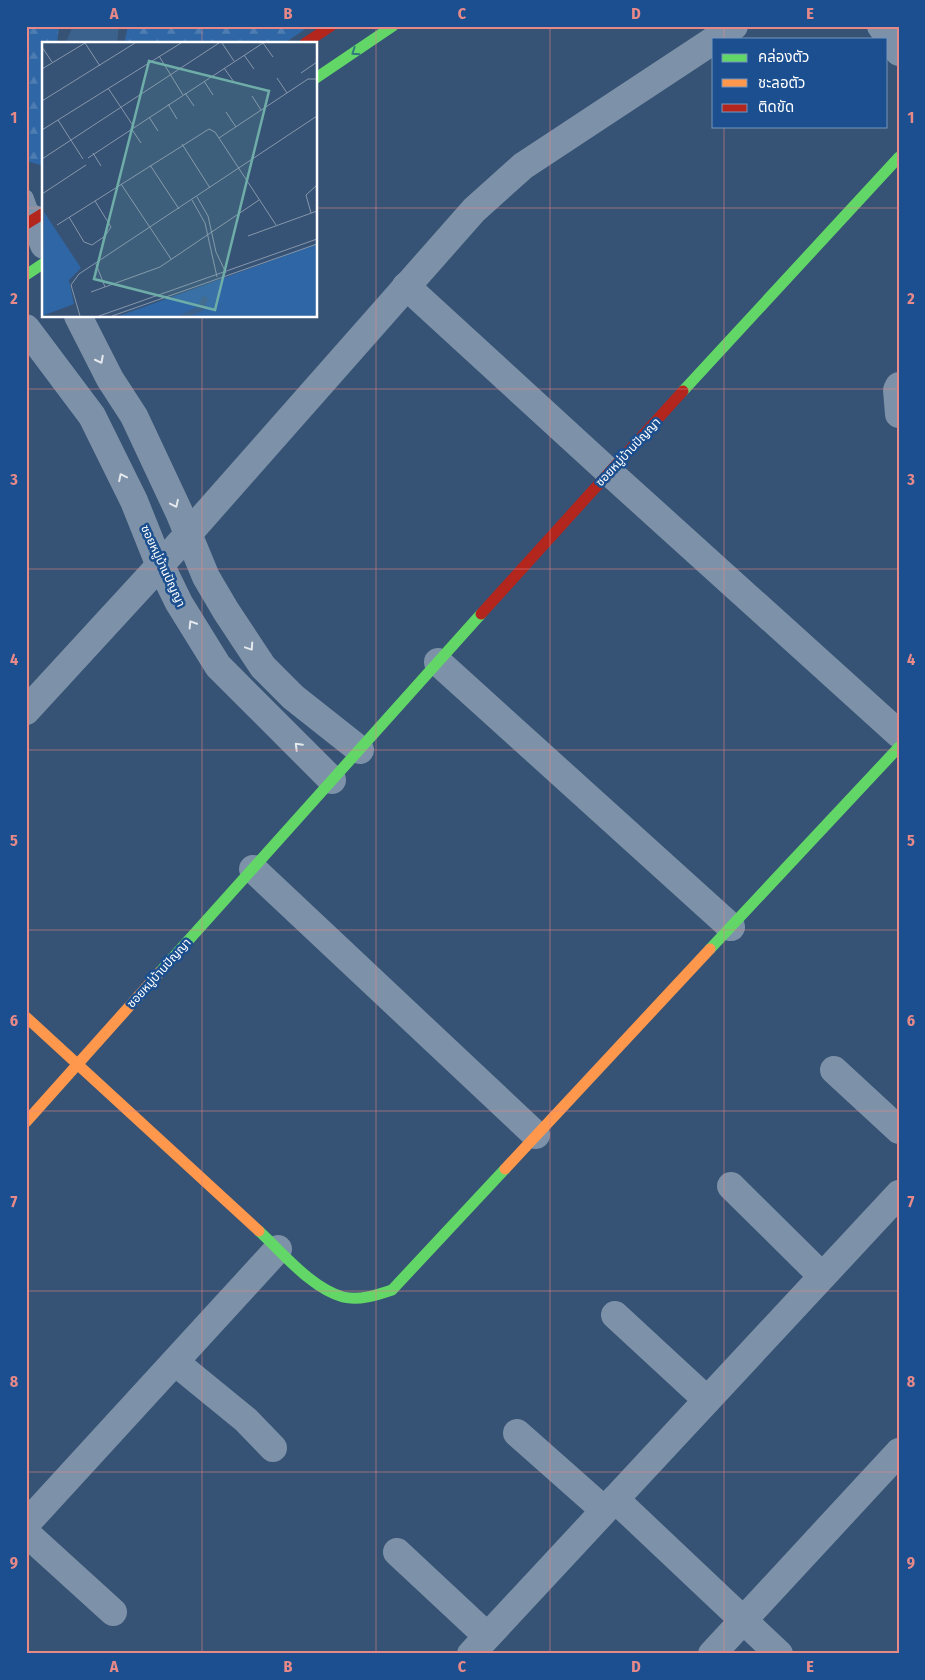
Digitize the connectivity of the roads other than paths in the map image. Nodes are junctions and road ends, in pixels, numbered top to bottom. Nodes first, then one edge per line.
1 (331, 26) edge
2 (393, 26) edge
3 (734, 26) edge
4 (881, 26) edge
5 (716, 38) edge
6 (712, 40) edge
7 (307, 42) edge
8 (899, 52) edge
9 (318, 77) edge
10 (899, 157) edge
11 (33, 213) edge
12 (42, 239) edge
13 (42, 265) edge
14 (26, 275) edge
15 (406, 286) junction
16 (79, 318) edge
17 (26, 328) edge
18 (899, 386) edge
19 (899, 414) edge
20 (609, 472) junction
21 (188, 535) junction
22 (161, 565) junction
23 (438, 662) junction
24 (26, 711) edge
25 (899, 734) edge
26 (899, 747) edge
27 (360, 750) junction
28 (332, 780) junction
29 (253, 869) junction
30 (731, 927) junction
31 (26, 1017) edge
32 (78, 1065) junction
33 (834, 1070) dead end
34 (26, 1122) edge
35 (899, 1130) edge
36 (536, 1135) junction
37 (731, 1186) dead end
38 (899, 1194) edge
39 (278, 1249) junction
40 (822, 1276) junction
41 (615, 1315) dead end
42 (175, 1362) junction
43 (707, 1400) junction
44 (517, 1432) dead end
45 (273, 1448) dead end
46 (899, 1452) edge
47 (610, 1505) junction
48 (26, 1524) edge
49 (26, 1534) edge
50 (397, 1552) dead end
51 (113, 1612) dead end
52 (743, 1619) junction
53 (479, 1645) edge
54 (712, 1654) edge
55 (779, 1654) edge

1 - 7 street
2 -> 9 street
3 - 5 street
4 - 8 street
6 - 15 street
10 - 20 street, ซอยหมู่บ้านปัญญา
11 - 12 street
13 - 14 street
15 - 20 street
15 - 21 street
16 -> 21 street
22 -> 17 street, ซอยหมู่บ้านปัญญา
18 - 19 street
20 - 23 street, ซอยหมู่บ้านปัญญา
20 - 25 street
21 - 22 street
21 -> 27 street
22 - 24 street
28 -> 22 street, ซอยหมู่บ้านปัญญา
23 - 27 street, ซอยหมู่บ้านปัญญา
23 - 30 street
26 - 30 street
27 - 28 street, ซอยหมู่บ้านปัญญา
28 - 29 street, ซอยหมู่บ้านปัญญา
29 - 32 street, ซอยหมู่บ้านปัญญา
29 - 36 street
30 - 36 street
31 - 32 street
32 - 34 street, ซอยหมู่บ้านปัญญา
32 - 39 street
33 - 35 street
36 - 39 street
37 - 40 street
38 - 40 street
39 - 42 street
40 - 43 street
41 - 43 street
42 - 45 street
42 - 48 street
43 - 47 street
44 - 47 street
46 - 52 street
47 - 52 street
47 - 53 street
49 - 51 street
50 - 53 street
52 - 54 street
52 - 55 street

